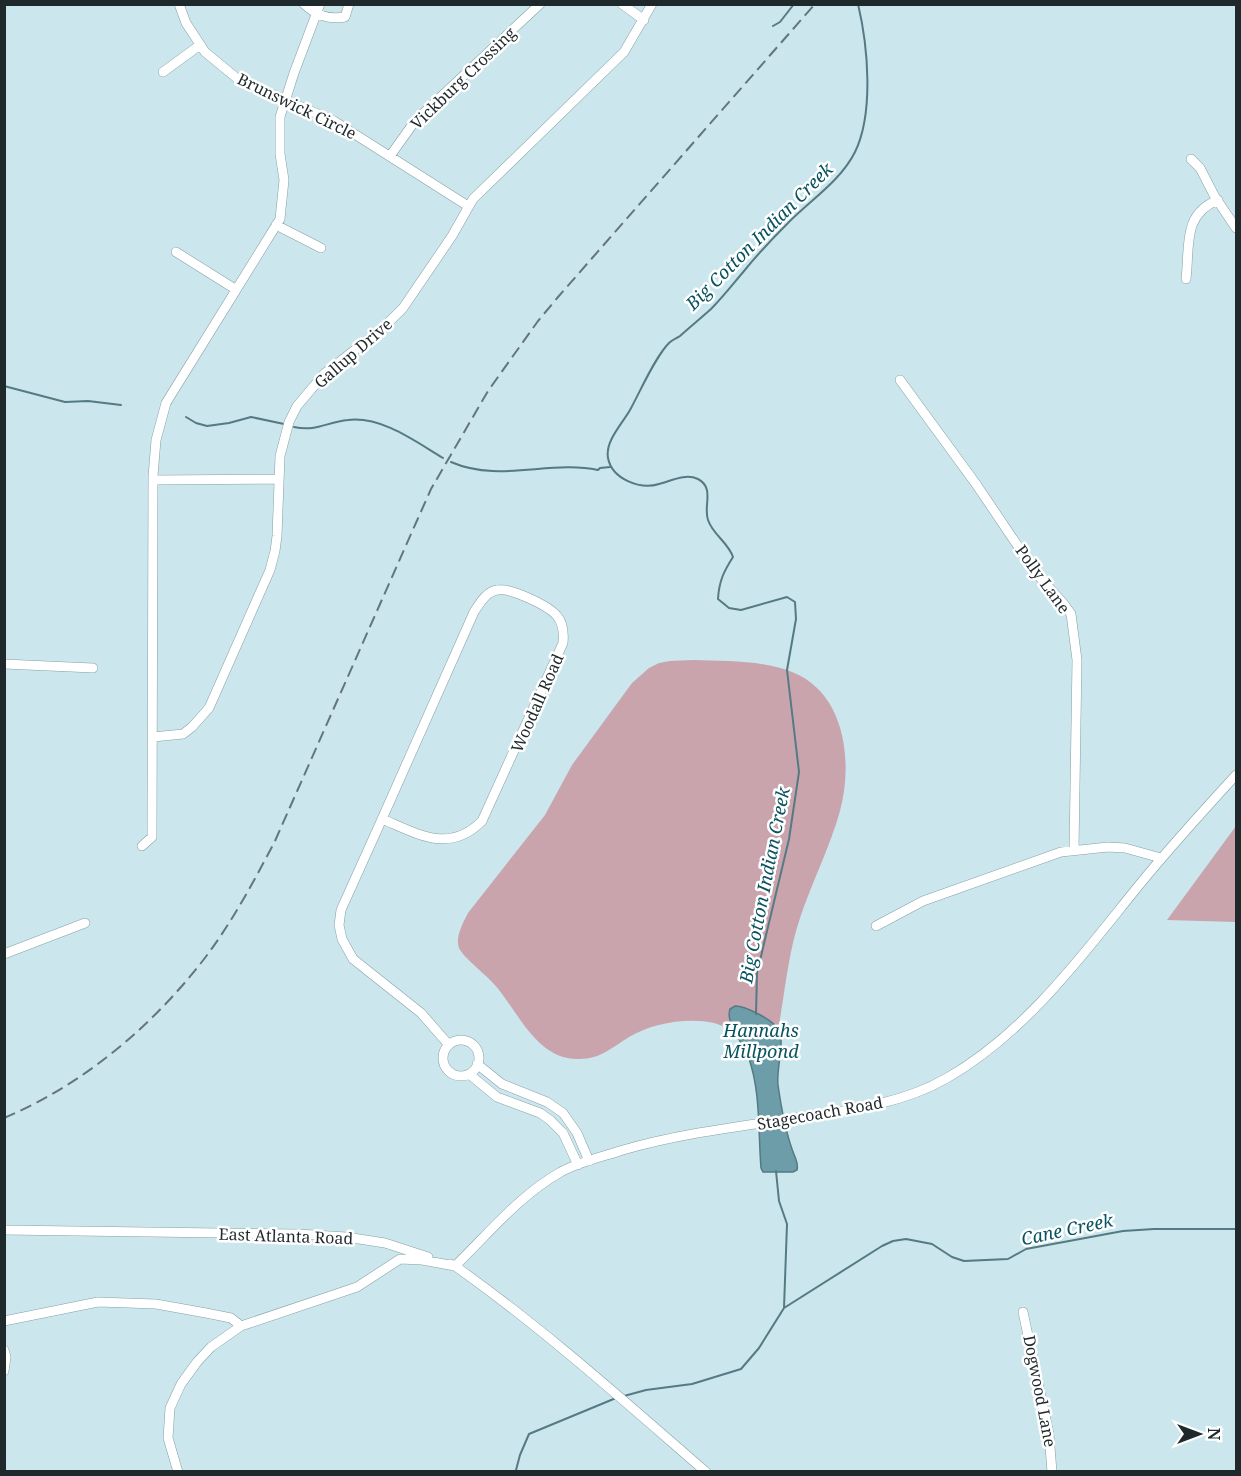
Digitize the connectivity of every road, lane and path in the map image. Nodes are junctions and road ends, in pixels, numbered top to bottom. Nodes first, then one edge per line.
1 (179, 4) edge
2 (304, 4) edge
3 (320, 4) edge
4 (349, 4) edge
5 (540, 4) edge
6 (622, 4) edge
7 (652, 4) edge
8 (316, 15) junction
9 (644, 20) junction
10 (200, 45) junction
11 (163, 72) dead end
12 (285, 100) junction
13 (390, 156) junction
14 (1191, 159) dead end
15 (1218, 200) junction
16 (468, 206) junction
17 (276, 225) junction
18 (1236, 228) edge
19 (321, 248) dead end
20 (176, 252) dead end
21 (1186, 279) dead end
22 (235, 289) junction
23 (900, 380) dead end
24 (278, 478) junction
25 (153, 480) junction
26 (4, 664) edge
27 (93, 668) dead end
28 (153, 737) junction
29 (1236, 775) edge
30 (382, 819) junction
31 (142, 846) dead end
32 (1074, 850) junction
33 (1161, 858) junction
34 (85, 923) dead end
35 (876, 926) dead end
36 (4, 954) edge
37 (449, 1045) junction
38 (477, 1064) junction
39 (469, 1074) junction
40 (589, 1161) junction
41 (578, 1165) junction
42 (4, 1230) edge
43 (455, 1266) junction
44 (1023, 1312) dead end
45 (4, 1321) edge
46 (241, 1326) junction
47 (4, 1350) edge
48 (4, 1371) edge
49 (178, 1472) edge
50 (706, 1472) edge
51 (1052, 1472) edge

1 - 10 street, Brunswick Circle
2 - 8 street
3 - 8 street
4 - 8 street
5 - 13 street, Vickburg Crossing
6 - 9 street
7 - 9 street, Gallup Drive
8 - 12 street
9 - 16 street, Gallup Drive
10 - 11 street
10 - 12 street, Brunswick Circle
12 - 13 street, Brunswick Circle
12 - 17 street
13 - 16 street, Brunswick Circle
14 - 15 street
15 - 18 street
15 - 21 street
16 - 24 street, Gallup Drive
17 - 19 street
17 - 22 street
20 - 22 street
22 - 25 street
23 - 32 street, Polly Lane
24 - 25 street
24 - 28 street, Gallup Drive
25 - 28 street
26 - 27 street
28 - 31 street
29 - 33 street, Stagecoach Road
30 - 30 street, Woodall Road
30 - 37 street, Woodall Road
32 - 33 street
32 - 35 street
33 - 40 street, Stagecoach Road
34 - 36 street
37 - 38 street
37 - 39 street
38 - 39 street
38 - 40 street
39 - 41 street
40 - 41 street, Stagecoach Road
41 - 43 street, Stagecoach Road
42 - 43 street, East Atlanta Road
43 - 46 street
43 - 50 street, East Atlanta Road
44 - 51 street, Dogwood Lane
45 - 46 street
46 - 49 street
47 - 48 street

